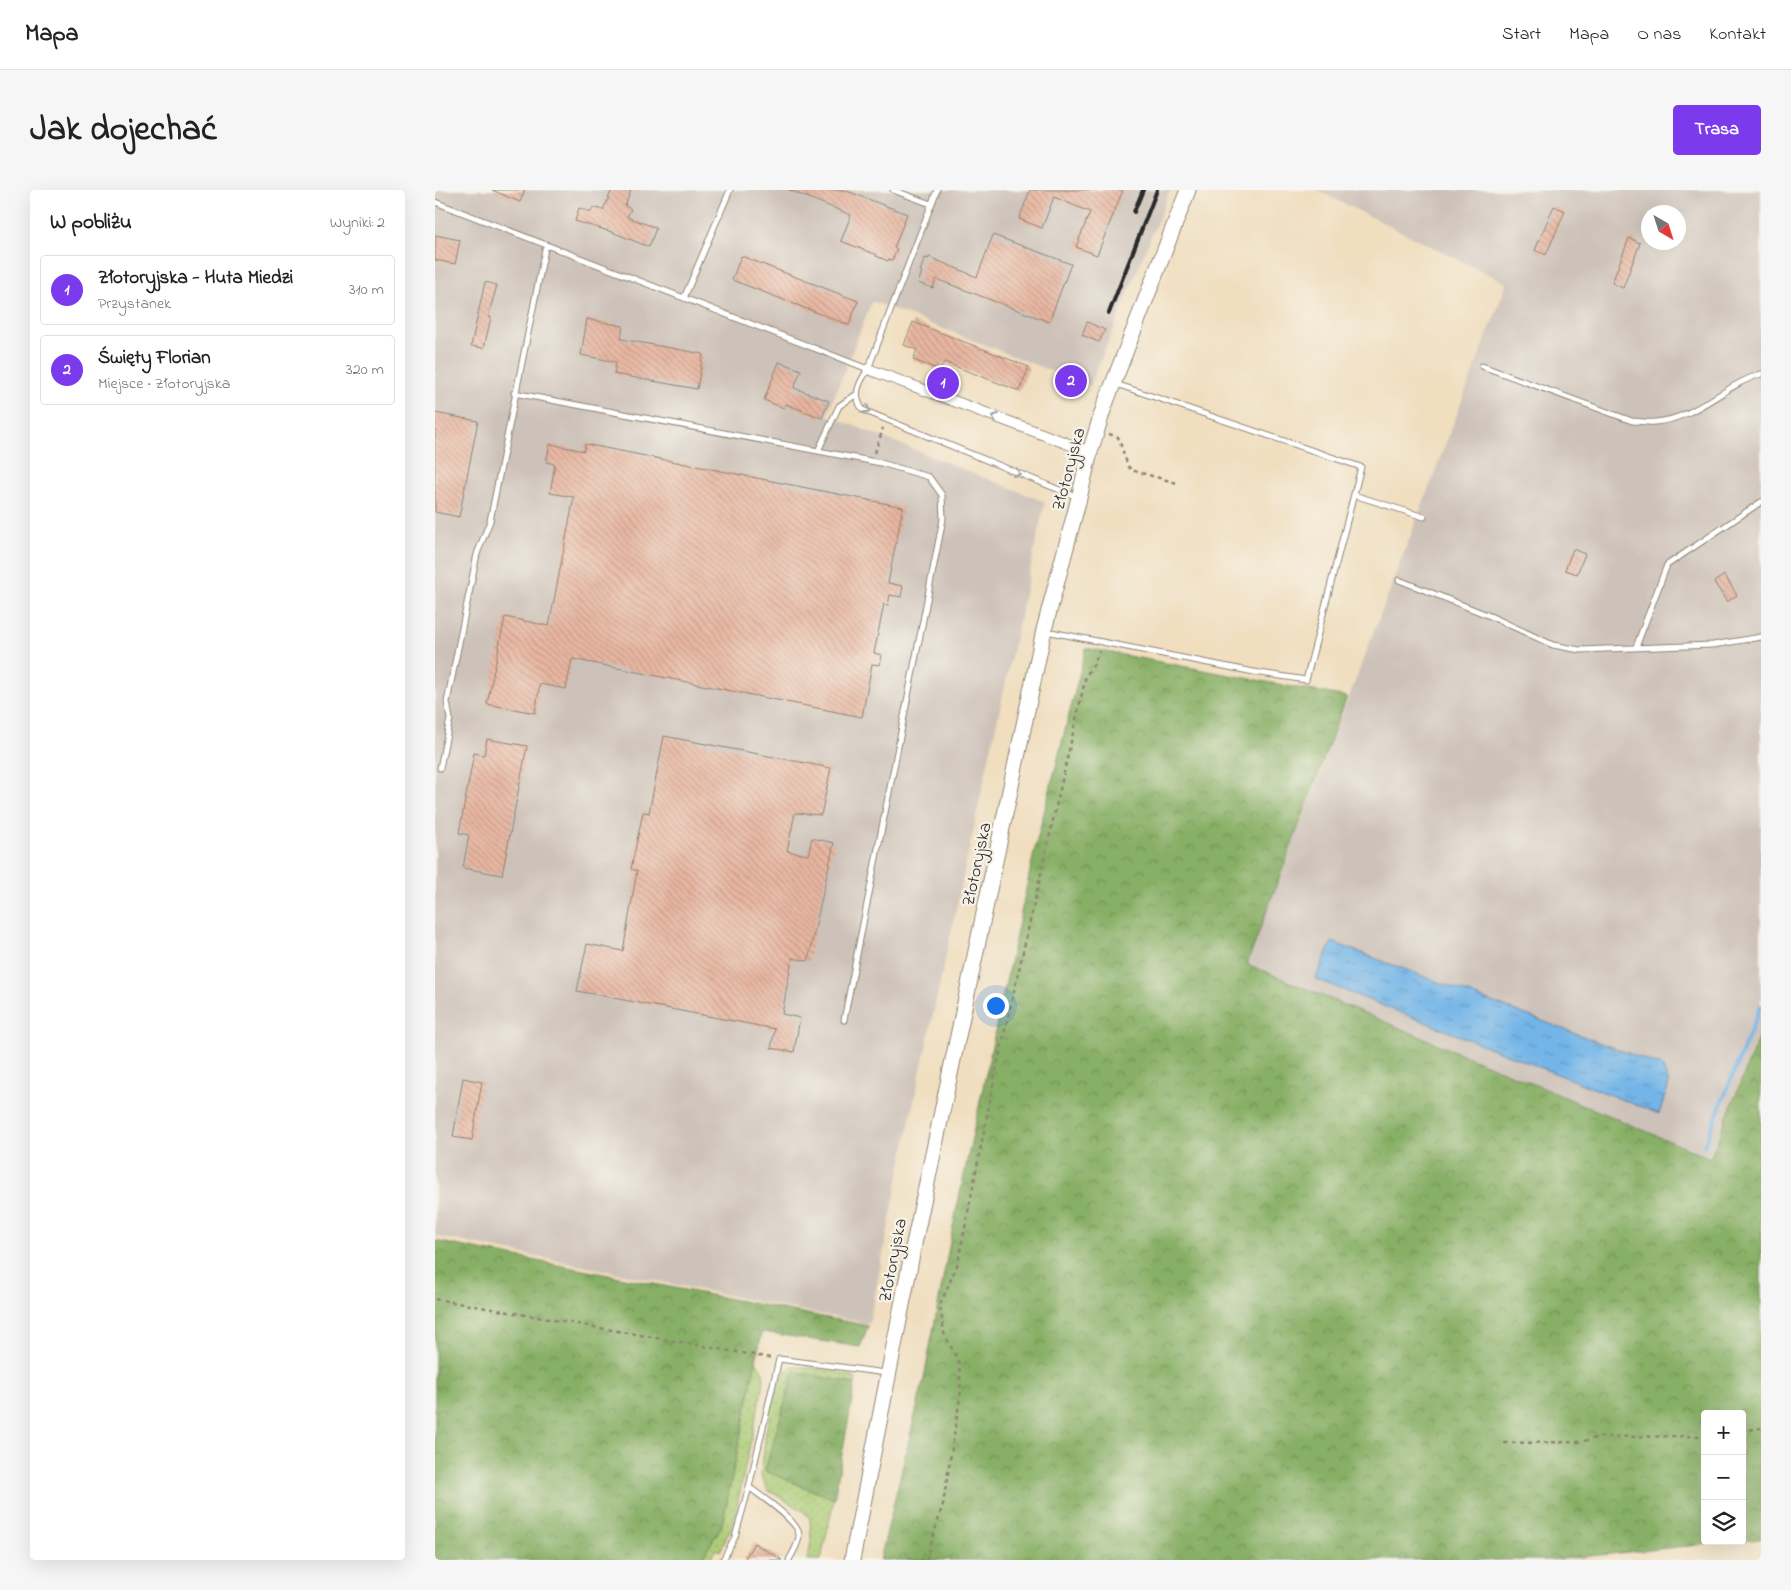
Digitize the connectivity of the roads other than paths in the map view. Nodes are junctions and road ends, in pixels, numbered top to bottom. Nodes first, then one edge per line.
1 (730, 190) edge
2 (893, 190) edge
3 (937, 190) edge
4 (1188, 190) edge
5 (435, 202) edge
6 (931, 204) junction
7 (545, 244) junction
8 (684, 298) junction
9 (1482, 366) dead end
10 (868, 369) junction
11 (1761, 374) edge
12 (1113, 383) junction
13 (515, 393) junction
14 (857, 394) junction
15 (818, 451) junction
16 (1090, 452) junction
17 (1354, 494) junction
18 (1079, 498) junction
19 (1761, 502) edge
20 (1424, 517) dead end
21 (1399, 580) dead end
22 (1044, 630) junction
23 (1761, 637) edge
24 (1636, 647) junction
25 (439, 768) dead end
26 (844, 1020) dead end
27 (889, 1374) junction
28 (749, 1487) junction
29 (723, 1560) edge
30 (789, 1560) edge
31 (852, 1560) edge

1 - 8 lane
2 - 6 lane
3 - 6 lane
4 - 12 main road, Złotoryjska
5 - 7 lane
6 - 10 lane
7 - 8 lane
7 - 13 lane
8 - 10 lane
9 - 11 lane
10 - 14 lane
16 -> 10 street
12 - 16 main road, Złotoryjska
12 - 17 lane
13 - 15 lane
13 - 25 lane
14 - 15 lane
14 -> 18 lane
15 - 26 lane
16 - 18 main road, Złotoryjska
17 - 20 lane
17 - 22 lane
18 - 22 main road, Złotoryjska
19 - 24 lane
21 - 24 lane
22 - 27 main road, Złotoryjska
23 - 24 lane
27 - 28 lane
27 - 31 main road, Złotoryjska
28 - 29 lane
28 - 30 lane

